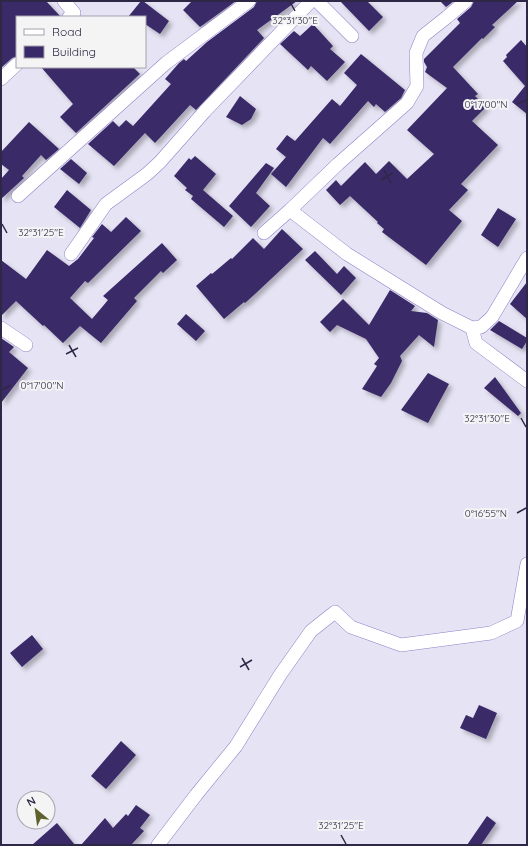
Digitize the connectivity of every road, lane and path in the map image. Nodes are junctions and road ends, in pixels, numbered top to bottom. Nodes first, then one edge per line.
1 (64, 1) edge
2 (249, 1) edge
3 (311, 1) edge
4 (317, 1) edge
5 (466, 1) edge
6 (74, 16) edge
7 (352, 36) dead end
8 (16, 65) edge
9 (1, 79) edge
10 (18, 196) dead end
11 (290, 210) junction
12 (264, 233) dead end
13 (71, 254) dead end
14 (527, 258) edge
15 (1, 328) edge
16 (472, 328) junction
17 (26, 345) dead end
18 (527, 381) edge
19 (527, 564) edge
20 (158, 845) edge

1 - 6 street
2 - 10 street
3 - 13 street
4 - 7 street
5 - 11 street
8 - 9 street
11 - 12 street
11 - 16 street
14 - 16 street
15 - 17 street
16 - 18 street
19 - 20 street

